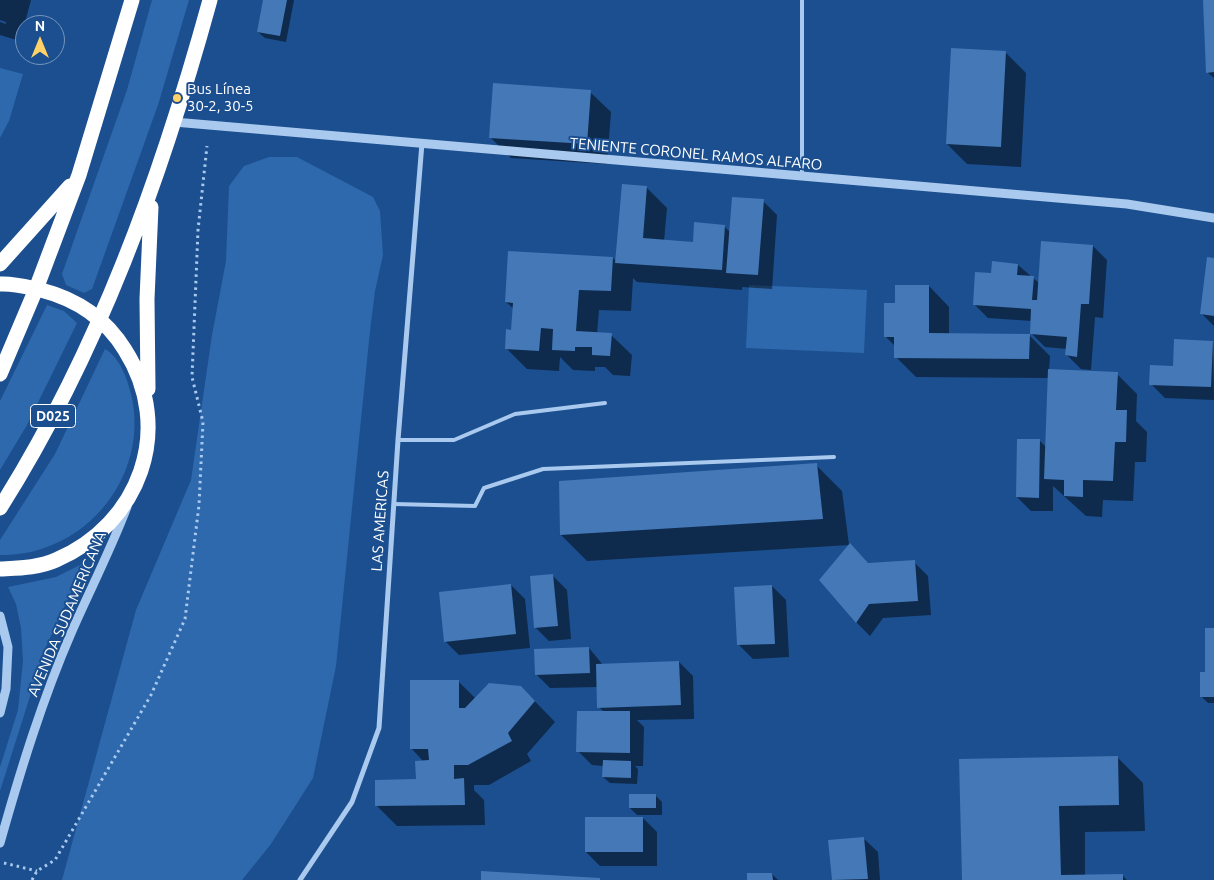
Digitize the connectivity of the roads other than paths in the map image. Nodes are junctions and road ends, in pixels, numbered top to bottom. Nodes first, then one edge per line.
1 (132, 0) edge
2 (210, 0) edge
3 (802, 0) edge
4 (174, 122) junction
5 (422, 143) junction
6 (79, 175) junction
7 (802, 177) junction
8 (152, 191) junction
9 (1214, 218) edge
10 (0, 264) edge
11 (0, 284) edge
12 (36, 289) junction
13 (101, 320) junction
14 (0, 374) edge
15 (605, 403) dead end
16 (148, 408) junction
17 (398, 440) junction
18 (834, 457) dead end
19 (137, 483) junction
20 (394, 504) junction
21 (0, 508) edge
22 (0, 569) edge
23 (0, 616) edge
24 (0, 713) edge
25 (0, 843) edge
26 (300, 880) edge

1 - 6 highway
2 - 4 highway, D025
3 - 7 lane
4 - 5 street, TENIENTE CORONEL RAMOS ALFARO
4 - 8 highway, D025
5 - 7 street, TENIENTE CORONEL RAMOS ALFARO
5 - 17 street, LAS AMERICAS
6 - 10 highway
6 - 12 highway
7 - 9 street, TENIENTE CORONEL RAMOS ALFARO
8 - 13 highway, D025
8 - 16 highway
11 - 12 highway
12 - 13 highway
12 - 14 highway
13 - 16 highway
13 - 21 highway, D025
15 - 17 lane
16 - 19 highway
17 - 20 street, LAS AMERICAS
18 - 20 lane
19 - 22 highway
19 - 25 street, AVENIDA SUDAMERICANA
20 - 26 street, LAS AMERICAS
23 - 24 street, AVENIDA SUDAMERICANA

